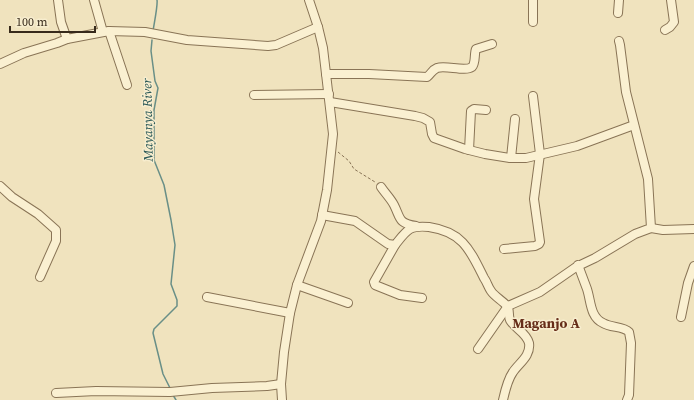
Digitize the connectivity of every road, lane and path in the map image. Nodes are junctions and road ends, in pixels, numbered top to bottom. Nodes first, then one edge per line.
1 (58, 0) edge
2 (94, 0) edge
3 (309, 0) edge
4 (533, 0) edge
5 (619, 0) edge
6 (671, 0) edge
7 (618, 13) dead end
8 (533, 22) dead end
9 (318, 27) junction
10 (665, 30) dead end
11 (106, 32) junction
12 (68, 39) junction
13 (619, 41) dead end
14 (492, 44) dead end
15 (0, 64) edge
16 (326, 74) junction
17 (127, 85) dead end
18 (254, 95) dead end
19 (533, 96) dead end
20 (329, 98) junction
21 (486, 110) dead end
22 (515, 119) dead end
23 (634, 125) junction
24 (331, 146) junction
25 (469, 150) junction
26 (540, 154) junction
27 (511, 158) junction
28 (0, 186) edge
29 (381, 187) joint
30 (322, 214) junction
31 (418, 227) junction
32 (651, 228) junction
33 (694, 229) edge
34 (395, 245) junction
35 (504, 249) dead end
36 (578, 265) junction
37 (694, 266) edge
38 (40, 277) dead end
39 (297, 285) junction
40 (207, 297) dead end
41 (422, 298) dead end
42 (348, 303) dead end
43 (508, 306) junction
44 (290, 313) junction
45 (681, 317) dead end
46 (478, 350) dead end
47 (281, 384) junction
48 (56, 393) dead end
49 (282, 400) edge
50 (503, 400) edge
51 (627, 400) edge

1 - 12 street
2 - 11 street
3 - 9 street
4 - 8 street
5 - 7 street
6 - 10 street
9 - 11 street
9 - 16 street
11 - 12 street
11 - 17 street
12 - 15 street
13 - 23 street
14 - 16 street
16 - 20 street
18 - 20 street
19 - 26 street
20 - 24 street
20 - 25 street
21 - 25 street
22 - 27 street
23 - 26 street
23 - 32 street
24 - 29 path
24 - 30 street
25 - 27 street
26 - 27 street
26 - 35 street
28 - 38 street
29 - 31 street
30 - 34 street
30 - 39 street
31 - 34 street
31 - 43 street
32 - 33 street
32 - 36 street
34 - 41 street
36 - 43 street
36 - 51 street
37 - 45 street
39 - 42 street
39 - 44 street
40 - 44 street
43 - 46 street
43 - 50 street
44 - 47 street
47 - 48 street
47 - 49 street

